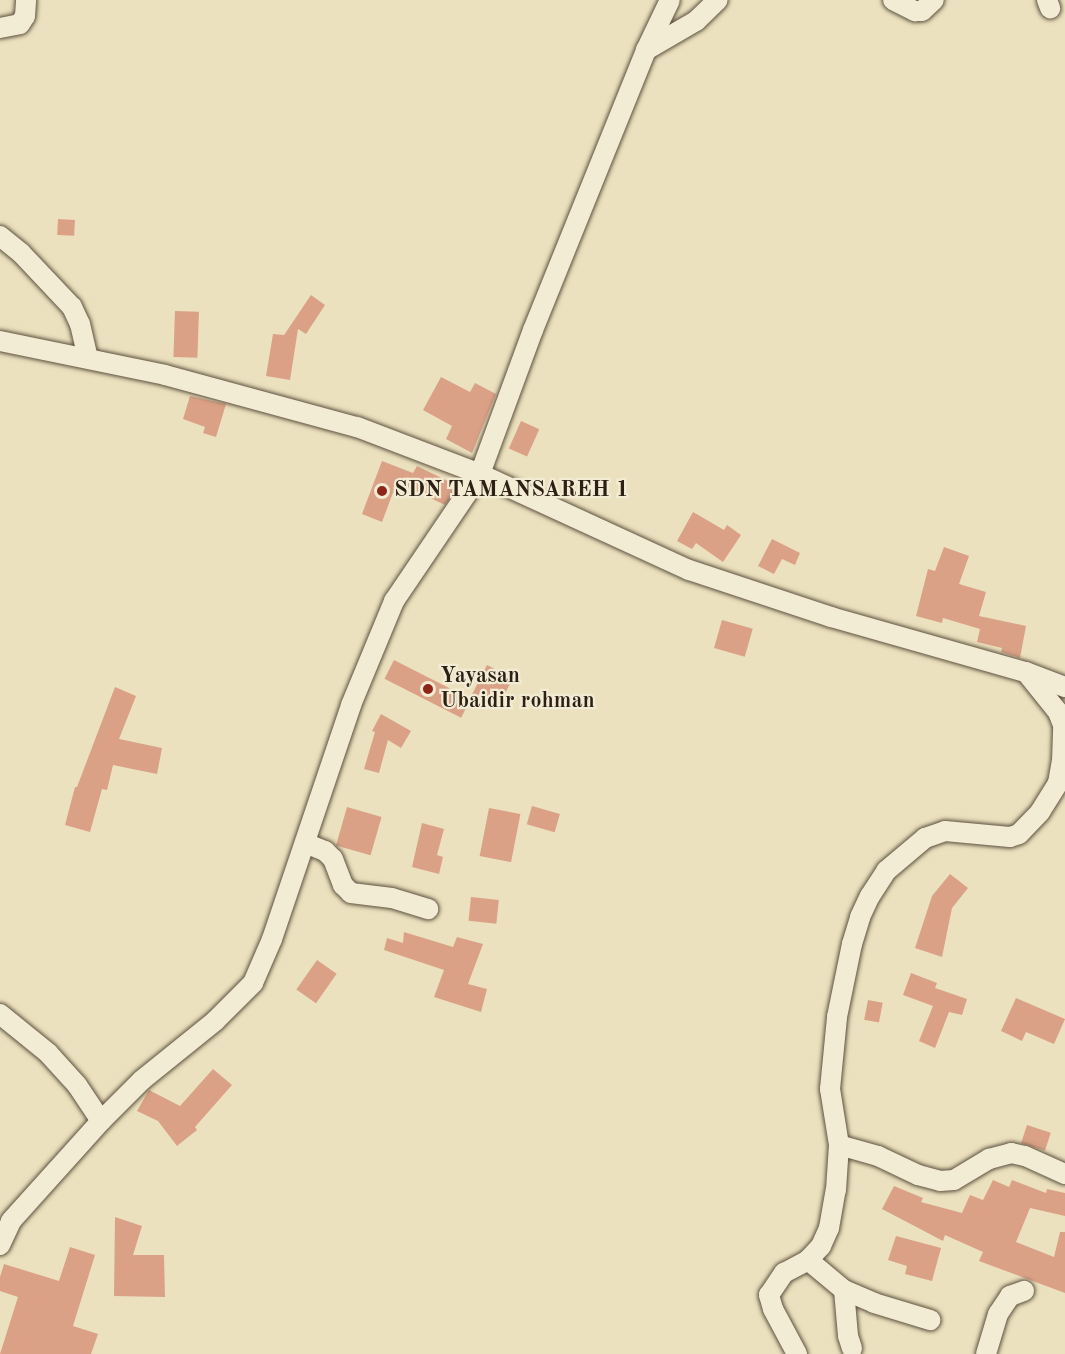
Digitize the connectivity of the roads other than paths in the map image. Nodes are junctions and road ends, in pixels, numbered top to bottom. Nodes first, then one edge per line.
1 (26, 0) edge
2 (670, 0) edge
3 (718, 0) edge
4 (893, 0) edge
5 (934, 0) edge
6 (0, 28) edge
7 (646, 50) junction
8 (0, 236) edge
9 (0, 341) edge
10 (88, 358) junction
11 (480, 474) junction
12 (1026, 672) junction
13 (1065, 687) edge
14 (305, 843) junction
15 (428, 909) dead end
16 (0, 1014) edge
17 (101, 1121) junction
18 (839, 1145) junction
19 (1065, 1174) edge
20 (0, 1245) edge
21 (808, 1260) junction
22 (844, 1290) junction
23 (1024, 1291) dead end
24 (930, 1320) dead end
25 (852, 1348) dead end
26 (797, 1354) edge
27 (986, 1354) edge

1 - 6 street
2 - 7 street
3 - 7 street
4 - 5 street
7 - 11 street
8 - 10 street
9 - 10 street
10 - 11 street
11 - 12 street
11 - 14 street
12 - 13 street
12 - 18 street
14 - 15 street
14 - 17 street
16 - 17 street
17 - 20 street
18 - 19 street
18 - 21 street
21 - 22 street
21 - 26 street
22 - 24 street
22 - 25 street
23 - 27 street

